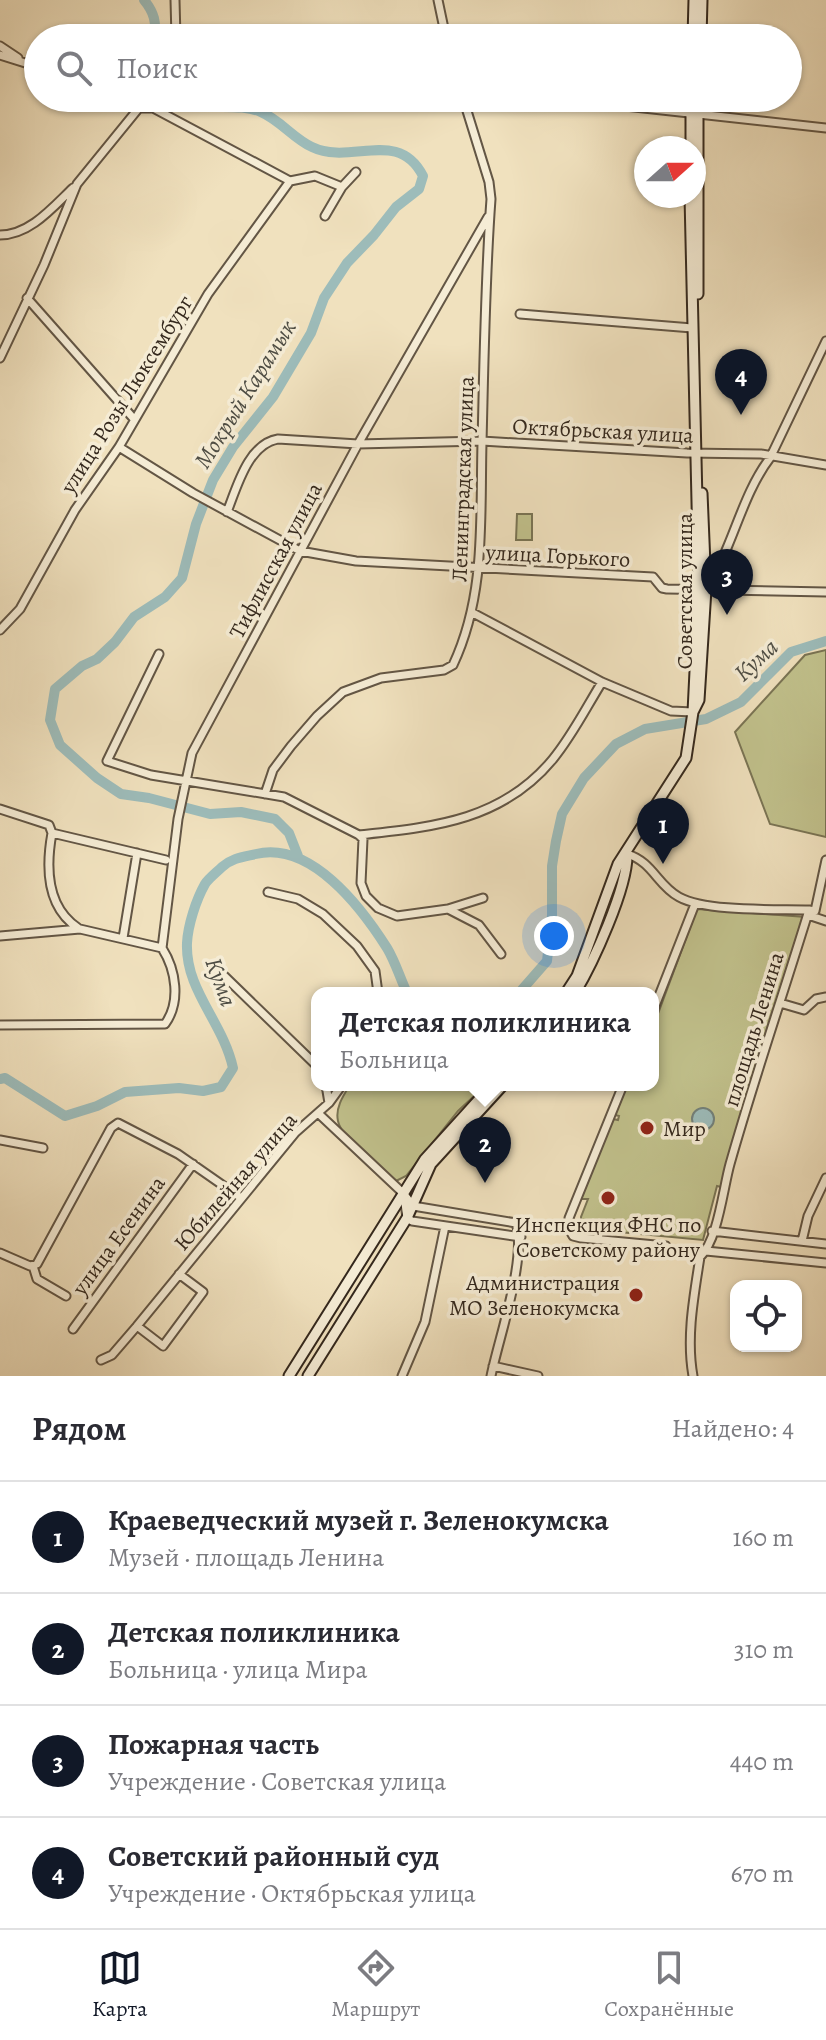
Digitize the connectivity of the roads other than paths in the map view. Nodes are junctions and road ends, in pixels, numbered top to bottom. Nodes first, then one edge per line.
1 (175, 0) edge
2 (438, 0) edge
3 (694, 0) edge
4 (702, 0) edge
5 (176, 24) edge
6 (443, 24) edge
7 (693, 24) edge
8 (701, 24) edge
9 (0, 46) edge
10 (0, 55) edge
11 (24, 62) joint
12 (135, 112) edge
13 (161, 112) edge
14 (467, 112) edge
15 (676, 112) edge
16 (694, 114) junction
17 (826, 128) edge
18 (692, 136) edge
19 (356, 172) dead end
20 (290, 181) junction
21 (77, 184) junction
22 (342, 187) junction
23 (690, 208) edge
24 (490, 214) junction
25 (325, 216) dead end
26 (0, 235) edge
27 (27, 298) junction
28 (520, 314) dead end
29 (692, 328) junction
30 (826, 341) edge
31 (0, 358) edge
32 (134, 419) junction
33 (482, 441) junction
34 (358, 444) junction
35 (119, 447) junction
36 (697, 454) junction
37 (771, 455) junction
38 (826, 465) edge
39 (227, 512) junction
40 (300, 551) junction
41 (480, 569) junction
42 (702, 589) junction
43 (826, 592) edge
44 (473, 613) junction
45 (0, 630) edge
46 (159, 654) dead end
47 (602, 682) junction
48 (693, 712) junction
49 (185, 781) junction
50 (265, 794) junction
51 (0, 809) edge
52 (52, 833) junction
53 (359, 835) junction
54 (137, 853) junction
55 (627, 854) junction
56 (166, 860) dead end
57 (826, 860) edge
58 (268, 892) dead end
59 (483, 898) dead end
60 (695, 904) junction
61 (448, 909) junction
62 (808, 913) junction
63 (826, 921) edge
64 (80, 929) junction
65 (0, 936) edge
66 (123, 938) junction
67 (162, 948) junction
68 (501, 954) dead end
69 (214, 966) dead end
70 (377, 987) edge
71 (570, 987) edge
72 (579, 987) edge
73 (659, 996) edge
74 (826, 997) edge
75 (780, 1003) junction
76 (0, 1025) edge
77 (311, 1060) edge
78 (327, 1091) edge
79 (338, 1091) edge
80 (487, 1091) edge
81 (498, 1091) edge
82 (621, 1091) edge
83 (329, 1103) junction
84 (319, 1114) junction
85 (0, 1140) edge
86 (43, 1148) dead end
87 (193, 1164) junction
88 (826, 1178) edge
89 (404, 1194) junction
90 (241, 1198) junction
91 (413, 1206) junction
92 (407, 1218) junction
93 (445, 1226) junction
94 (712, 1231) junction
95 (521, 1237) junction
96 (802, 1241) junction
97 (826, 1244) edge
98 (666, 1246) dead end
99 (706, 1251) junction
100 (0, 1253) edge
101 (826, 1263) edge
102 (33, 1266) junction
103 (179, 1274) junction
104 (66, 1296) dead end
105 (137, 1326) junction
106 (73, 1329) dead end
107 (101, 1360) dead end
108 (493, 1366) junction
109 (289, 1376) edge
110 (308, 1376) edge
111 (402, 1376) edge
112 (491, 1376) edge
113 (538, 1376) edge
114 (693, 1376) edge

1 - 5 street
2 - 6 street
3 - 7 street
4 - 8 street
9 - 11 street
10 - 11 street
12 - 21 street
13 - 20 street
14 - 24 street, Ленинградская улица
15 - 16 street
16 - 17 street
16 - 18 street, Советская улица
16 - 36 street, Советская улица
19 - 22 street
20 - 22 street
20 - 32 street, улица Розы Люксембург
21 - 26 street
21 - 27 street
22 - 25 street
23 - 29 street, Советская улица
24 - 33 street, Ленинградская улица
24 - 34 street, Тифлисская улица
27 - 31 street
27 - 32 street
28 - 29 street
29 - 36 street, Советская улица
30 - 37 street
32 - 35 street, улица Розы Люксембург
33 - 34 street, Октябрьская улица
33 - 36 street, Октябрьская улица
33 - 41 street, Ленинградская улица
34 - 39 street, Октябрьская улица
34 - 40 street, Тифлисская улица
35 - 39 street, улица Горького
35 - 45 street, улица Розы Люксембург
36 - 37 street, Октябрьская улица
36 - 42 street, Советская улица
37 - 38 street, Октябрьская улица
37 - 42 street
39 - 40 street, улица Горького
40 - 41 street, улица Горького
40 - 49 street, Тифлисская улица
41 - 42 street, улица Горького
41 - 44 street, Ленинградская улица
42 - 43 street, улица Горького
42 - 48 street, Советская улица
44 - 47 street
44 - 50 street, Ленинградская улица
46 - 49 street
47 - 48 street
47 - 53 street
48 - 55 street
49 - 50 street
49 - 67 street, Тифлисская улица
50 - 53 street
51 - 52 street
52 - 54 street
52 - 64 street
53 - 61 street
54 - 56 street
54 - 66 street
55 - 60 street
55 - 71 street
55 - 72 street
57 - 62 street, площадь Ленина
58 - 70 street
59 - 61 street
60 - 62 street
60 - 73 street
61 - 68 street
62 - 63 street
62 - 75 street, площадь Ленина
64 - 65 street
64 - 66 street
66 - 67 street
67 - 76 street
69 - 77 street
74 - 75 street
75 - 94 street, площадь Ленина
78 - 83 street
79 - 83 street, Юбилейная улица
80 - 89 street
81 - 91 street
82 - 98 street
83 - 84 street, Юбилейная улица
84 - 89 street, Юбилейная улица
84 - 90 street, Юбилейная улица
85 - 86 street
87 - 90 street
87 - 102 street
87 - 106 street, улица Есенина
88 - 96 street
89 - 91 street, Юбилейная улица
89 - 92 street
89 - 109 street
90 - 103 street, Юбилейная улица
91 - 92 street
91 - 95 street
92 - 93 street
92 - 110 street
93 - 95 street
93 - 111 street
94 - 96 street
94 - 99 street, площадь Ленина
95 - 108 street
96 - 97 street
99 - 101 street
99 - 114 street, площадь Ленина
100 - 102 street
102 - 104 street
103 - 105 street, Юбилейная улица
103 - 105 street, Юбилейная улица
105 - 107 street, Юбилейная улица
108 - 112 street
108 - 113 street

